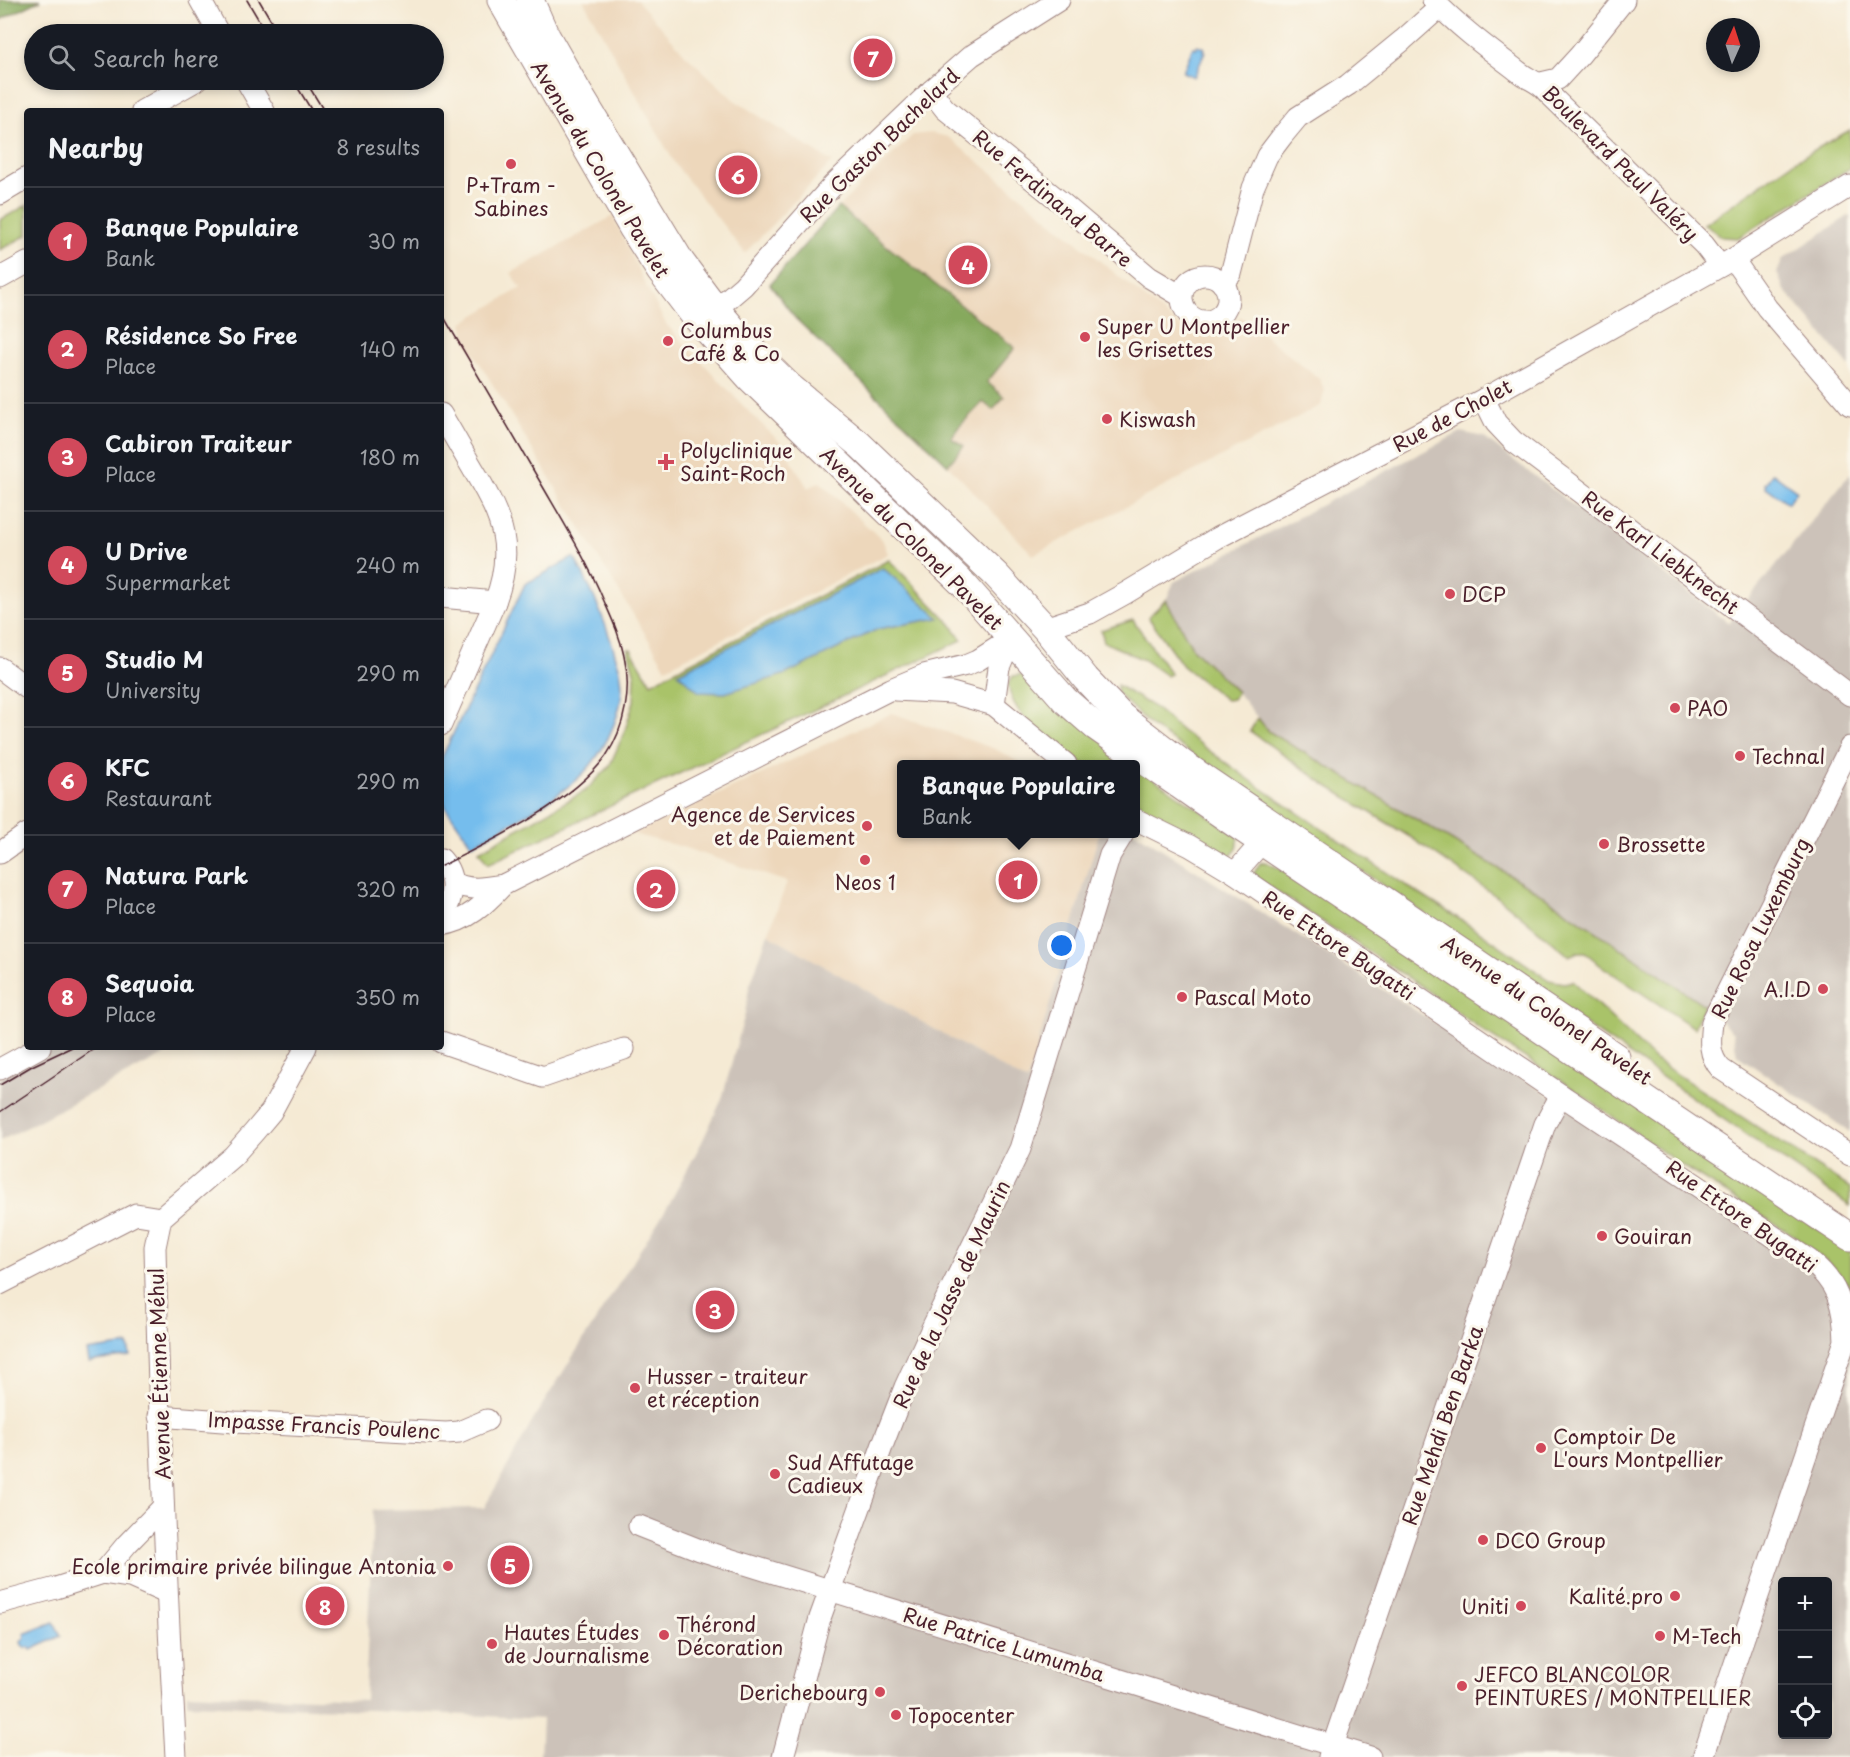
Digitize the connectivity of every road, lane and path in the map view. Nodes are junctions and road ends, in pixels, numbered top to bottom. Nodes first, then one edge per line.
1 (200, 0) edge
2 (501, 0) edge
3 (530, 0) edge
4 (1059, 0) edge
5 (1624, 0) edge
6 (1436, 3) edge
7 (213, 24) edge
8 (1541, 83) junction
9 (179, 90) edge
10 (252, 90) edge
11 (931, 91) junction
12 (147, 108) edge
13 (262, 108) edge
14 (24, 180) edge
15 (1850, 186) edge
16 (0, 194) edge
17 (1726, 262) junction
18 (24, 265) edge
19 (0, 278) edge
20 (1222, 283) junction
21 (1181, 296) junction
22 (716, 309) junction
23 (1484, 399) junction
24 (1850, 405) edge
25 (444, 419) edge
26 (444, 597) edge
27 (495, 602) junction
28 (1045, 628) junction
29 (1011, 639) junction
30 (0, 668) edge
31 (24, 686) edge
32 (891, 689) junction
33 (1850, 695) edge
34 (994, 705) junction
35 (444, 718) edge
36 (1850, 747) edge
37 (1060, 760) edge
38 (1243, 805) junction
39 (1140, 821) edge
40 (24, 836) edge
41 (1121, 838) edge
42 (1262, 842) junction
43 (0, 853) edge
44 (444, 862) edge
45 (1235, 873) junction
46 (453, 884) junction
47 (503, 885) junction
48 (444, 914) edge
49 (444, 924) edge
50 (444, 1043) edge
51 (624, 1049) dead end
52 (34, 1050) edge
53 (304, 1050) edge
54 (0, 1068) edge
55 (1562, 1095) junction
56 (1850, 1155) edge
57 (1850, 1216) edge
58 (161, 1218) junction
59 (1850, 1237) edge
60 (0, 1284) edge
61 (159, 1416) junction
62 (487, 1420) dead end
63 (163, 1507) junction
64 (639, 1526) dead end
65 (104, 1573) junction
66 (830, 1590) junction
67 (166, 1593) junction
68 (0, 1603) edge
69 (1331, 1751) edge
70 (176, 1757) edge
71 (783, 1757) edge
72 (1370, 1757) edge
73 (1704, 1757) edge

1 - 7 street
2 - 29 main road, Avenue du Colonel Pavelet
3 - 22 main road, Avenue du Colonel Pavelet
4 - 11 street, Rue Gaston Bachelard
5 - 8 street
6 - 8 street, Boulevard Paul Valéry
6 - 20 street
8 - 17 street, Boulevard Paul Valéry
9 - 12 street
10 - 13 street
11 - 21 street, Rue Ferdinand Barre
11 - 22 street, Rue Gaston Bachelard
14 - 16 street
15 - 17 street, Rue de Cholet
17 - 23 street, Rue de Cholet
17 - 24 street, Boulevard Paul Valéry
18 - 19 street
20 - 21 street
20 - 21 street
22 - 28 main road, Avenue du Colonel Pavelet
23 - 28 street, Rue de Cholet
23 - 33 street, Rue Karl Liebknecht
25 - 27 street
26 - 27 street
27 - 35 street
28 - 29 main road, Avenue du Colonel Pavelet
28 - 38 main road, Avenue du Colonel Pavelet
29 - 32 street
29 - 34 street
29 - 42 main road, Avenue du Colonel Pavelet
30 - 31 street
32 - 34 street
32 - 47 street
34 - 37 street
36 - 56 street, Rue Rosa Luxemburg
38 - 42 main road, Avenue du Colonel Pavelet
38 - 57 main road, Avenue du Colonel Pavelet
39 - 45 street, Rue Ettore Bugatti
40 - 43 street
41 - 66 street, Rue de la Jasse de Maurin
42 - 45 street
42 - 59 main road, Avenue du Colonel Pavelet
44 - 46 street
45 - 55 street, Rue Ettore Bugatti
46 - 47 street
46 - 48 street
47 - 49 street
50 - 51 street
52 - 54 street
53 - 58 street
55 - 69 street, Rue Mehdi Ben Barka
55 - 73 street, Rue Ettore Bugatti
58 - 60 street
58 - 61 street, Avenue Étienne Méhul
61 - 62 street, Impasse Francis Poulenc
61 - 63 street, Avenue Étienne Méhul
63 - 65 street
63 - 67 street, Avenue Étienne Méhul
64 - 66 street, Rue Patrice Lumumba
65 - 67 street
65 - 68 street
66 - 69 street, Rue Patrice Lumumba
66 - 71 street, Rue de la Jasse de Maurin
67 - 70 street, Avenue Étienne Méhul
69 - 72 street, Rue Patrice Lumumba

